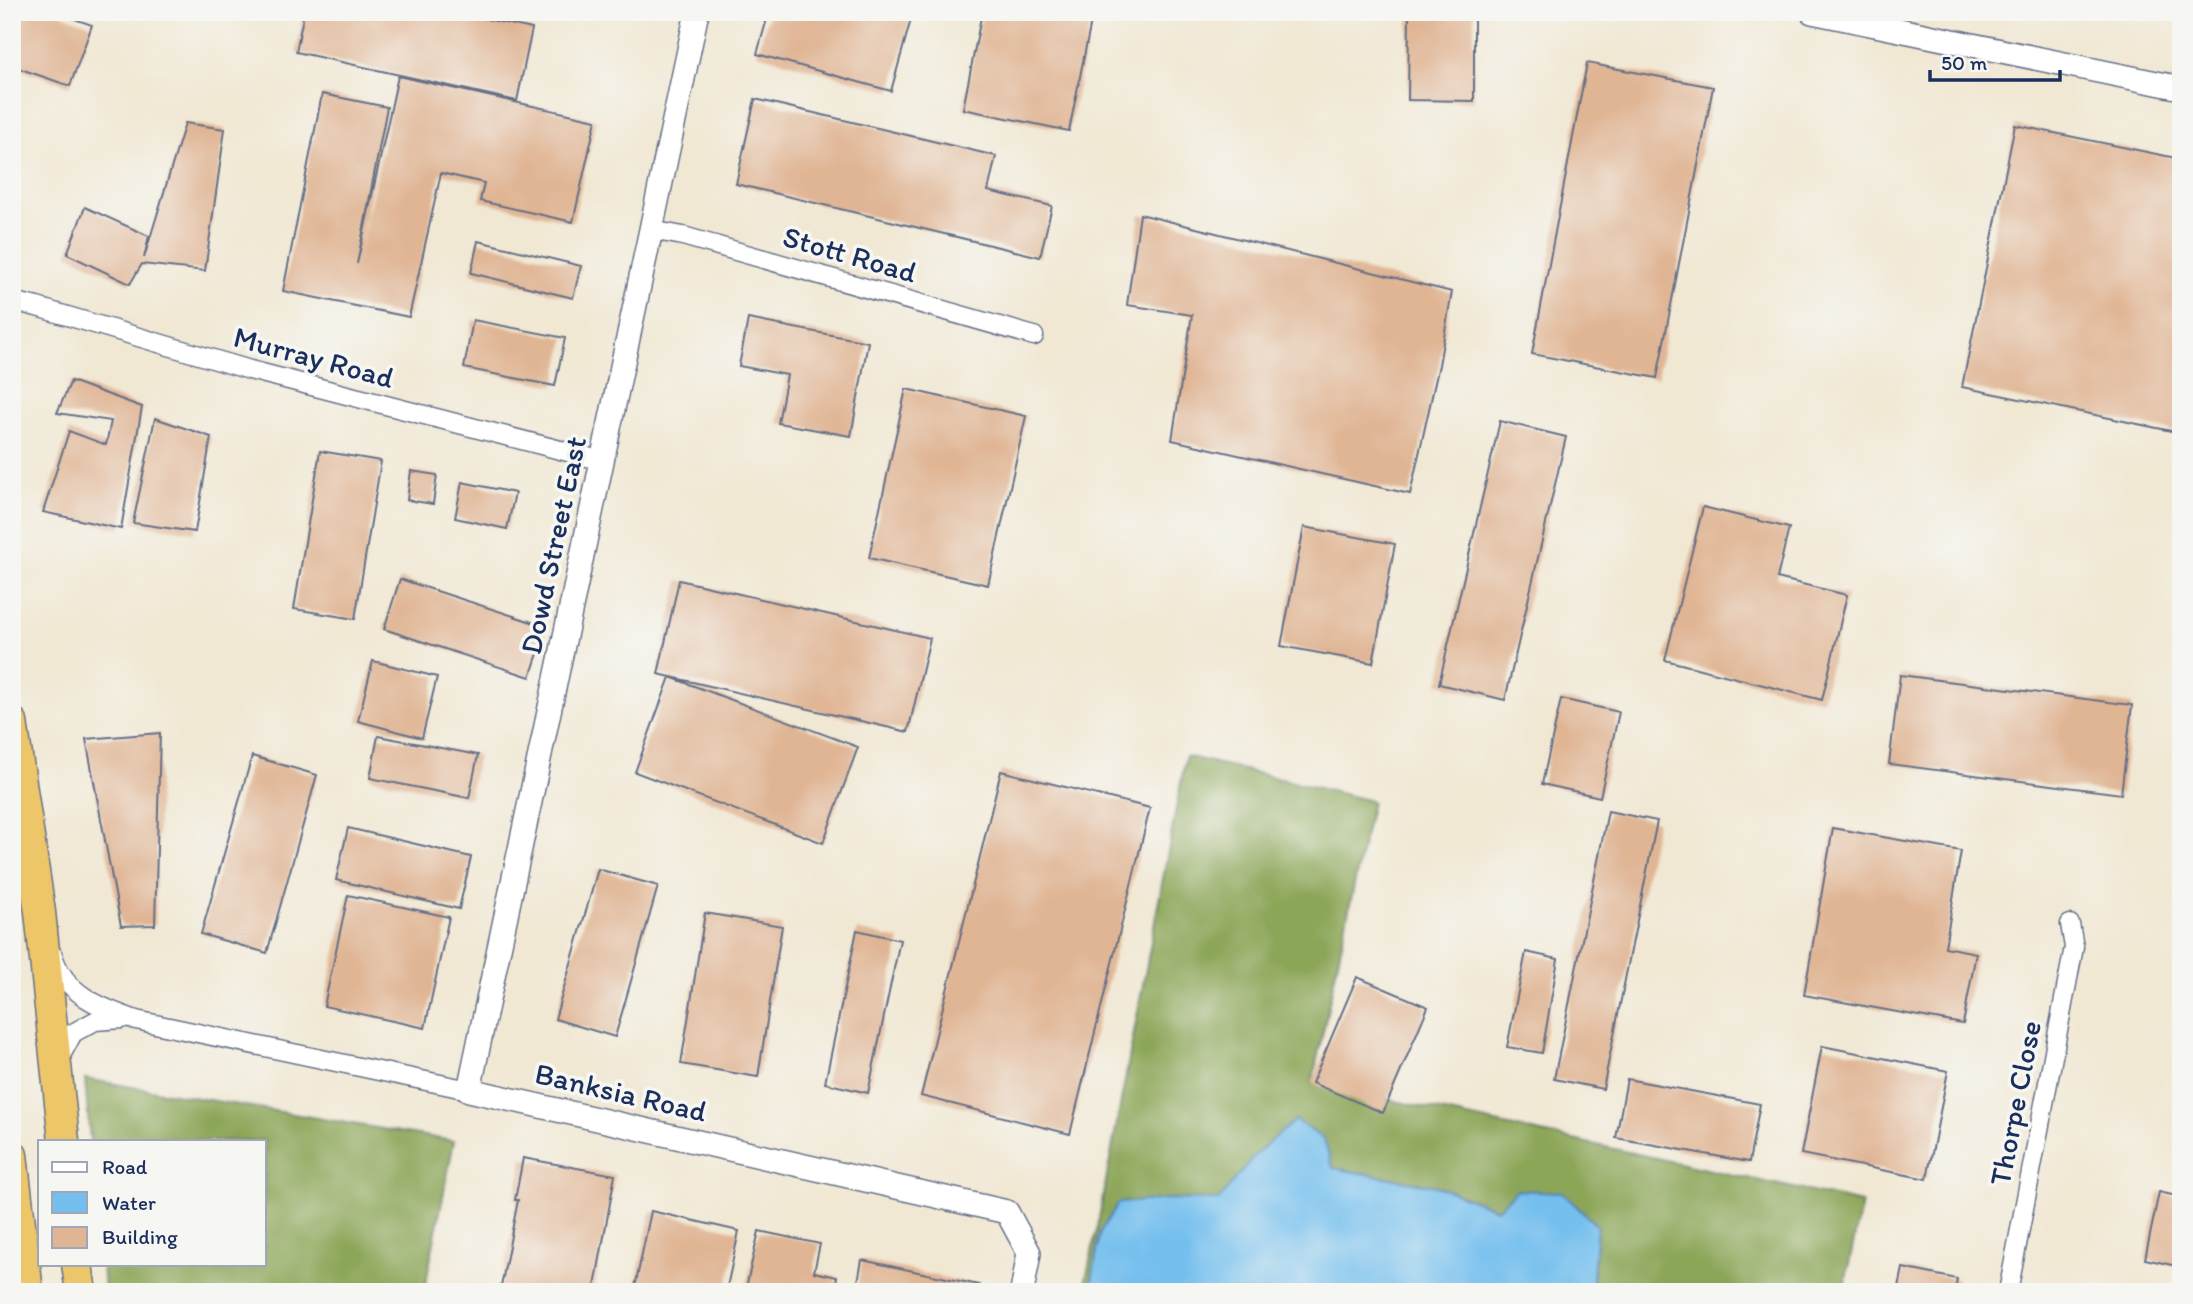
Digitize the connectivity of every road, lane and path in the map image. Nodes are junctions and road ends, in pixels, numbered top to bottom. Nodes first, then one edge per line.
1 (697, 12) edge
2 (1812, 12) edge
3 (2181, 88) edge
4 (651, 230) junction
5 (12, 301) edge
6 (1034, 336) dead end
7 (603, 461) junction
8 (12, 722) edge
9 (40, 912) junction
10 (2070, 924) dead end
11 (136, 1020) junction
12 (55, 1066) junction
13 (469, 1090) junction
14 (64, 1140) edge
15 (12, 1155) edge
16 (77, 1266) edge
17 (29, 1292) edge
18 (81, 1292) edge
19 (1022, 1292) edge
20 (2008, 1292) edge

1 - 4 street, Dowd Street East
2 - 3 street
4 - 6 street, Stott Road
4 - 7 street, Dowd Street East
5 - 7 street, Murray Road
7 - 13 street, Dowd Street East
8 - 9 highway
9 - 11 street, Banksia Road
9 - 12 highway
10 - 20 street, Thorpe Close
11 - 12 street, Banksia Road
11 - 13 street, Banksia Road
12 - 14 highway
13 - 19 street, Banksia Road
15 - 17 highway
16 - 18 highway

